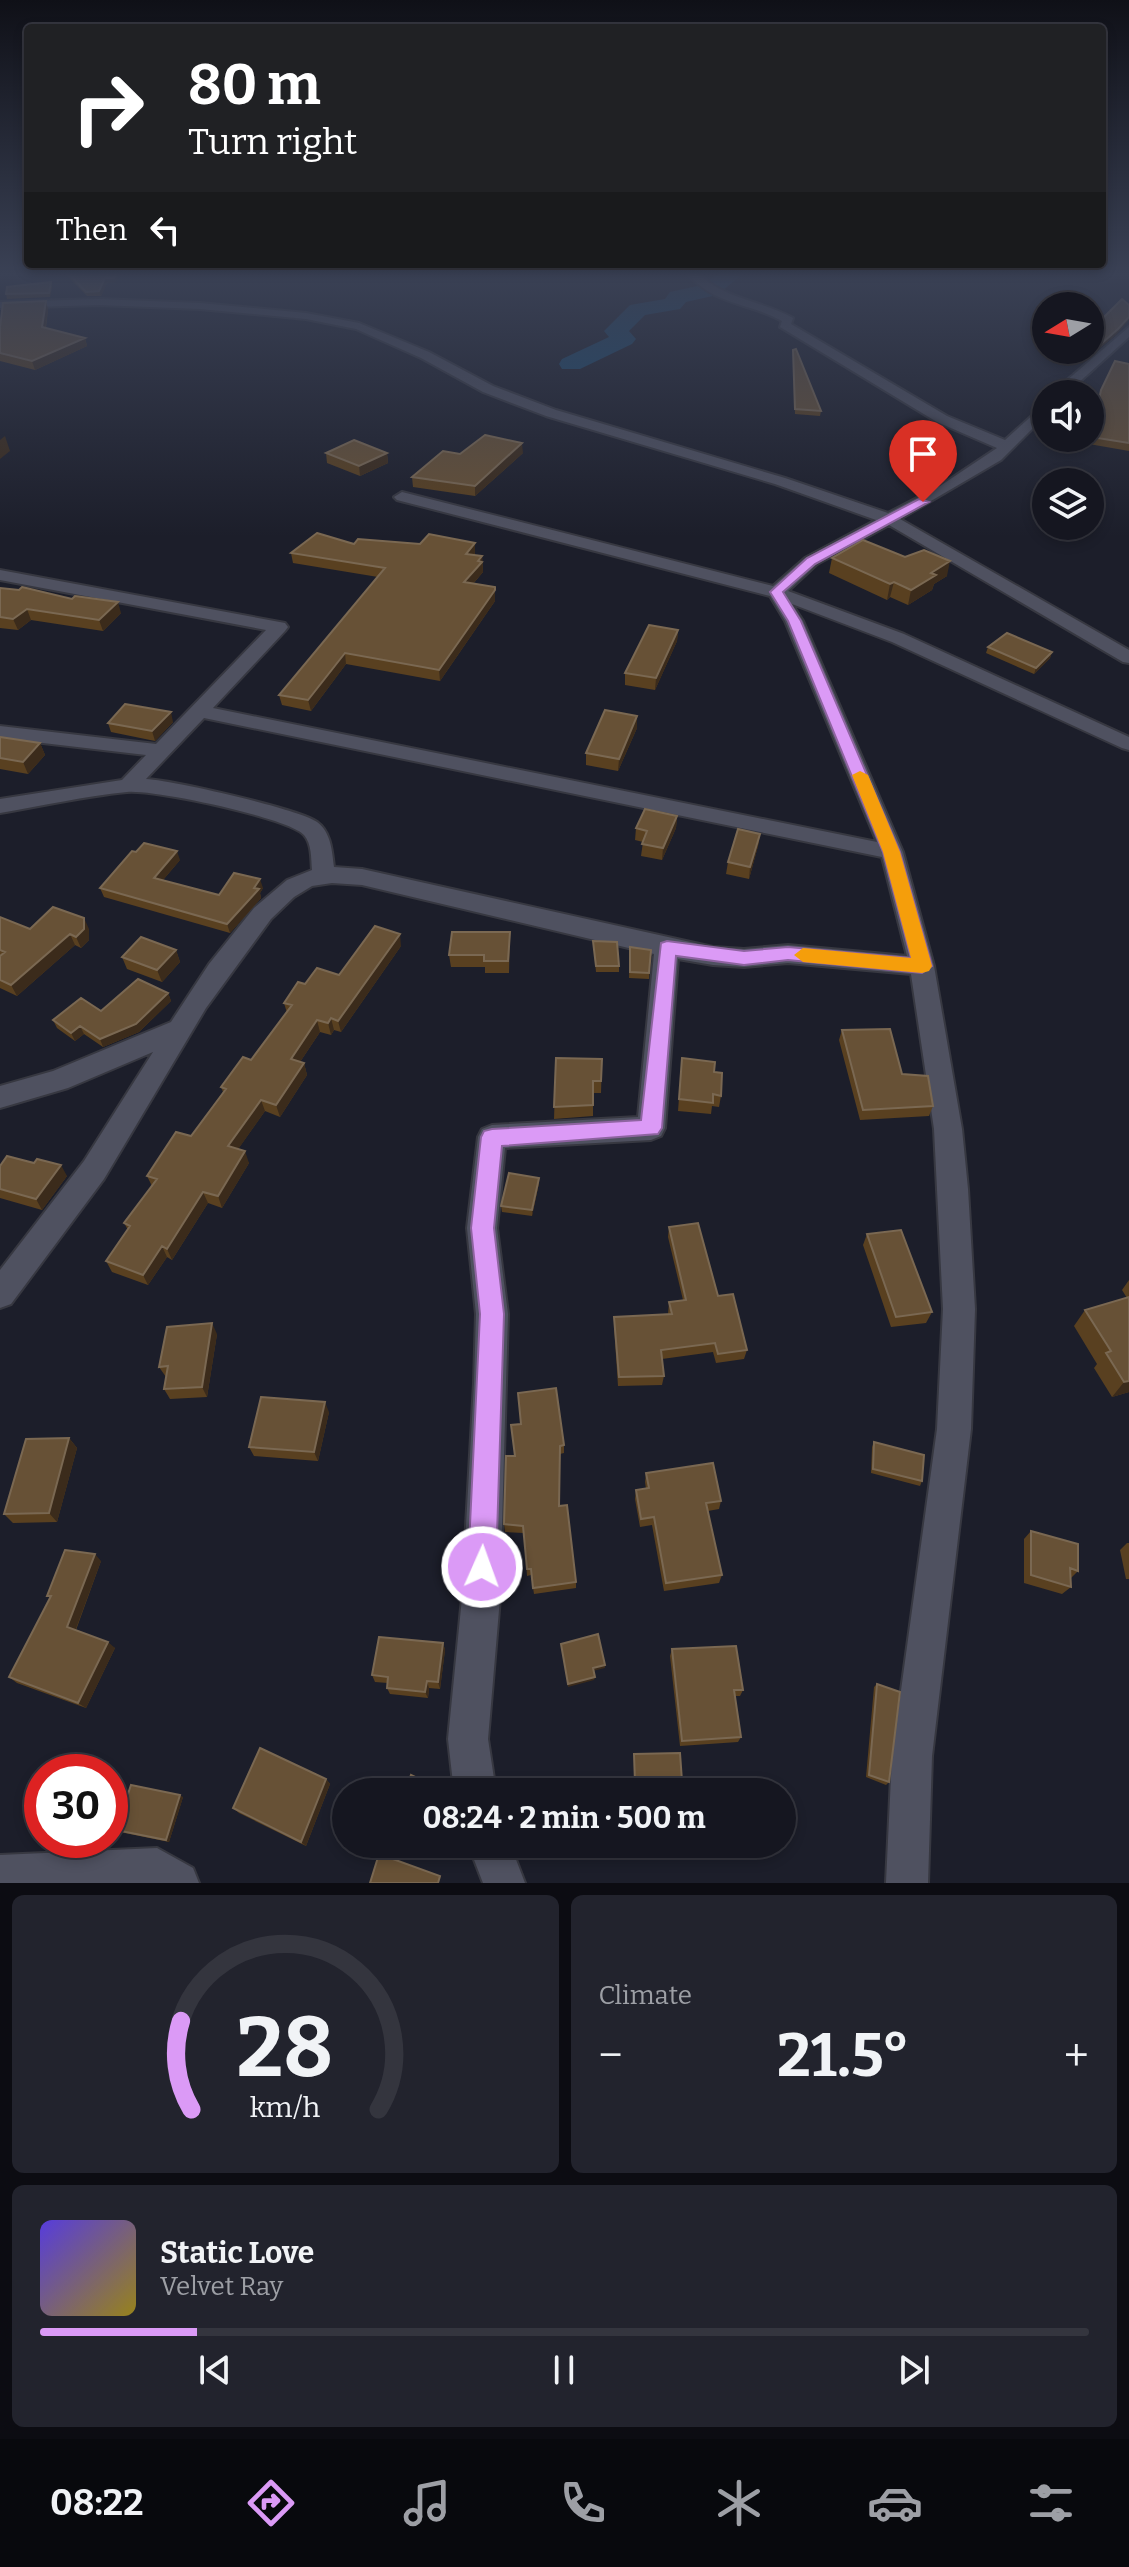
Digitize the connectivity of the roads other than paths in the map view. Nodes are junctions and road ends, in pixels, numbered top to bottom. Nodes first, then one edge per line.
1 (435, 361) edge
2 (844, 361) edge
3 (1095, 361) edge
4 (1074, 380) edge
5 (1032, 422) edge
6 (1008, 447) junction
7 (402, 497) dead end
8 (889, 519) junction
9 (0, 575) edge
10 (776, 592) junction
11 (1129, 658) edge
12 (199, 711) junction
13 (0, 732) edge
14 (1129, 744) edge
15 (160, 751) junction
16 (129, 785) junction
17 (0, 806) edge
18 (892, 852) junction
19 (324, 874) junction
20 (667, 948) junction
21 (922, 966) junction
22 (181, 1029) junction
23 (0, 1097) edge
24 (0, 1294) edge
25 (473, 1778) edge
26 (494, 1858) edge
27 (0, 1876) edge
28 (178, 1883) edge
29 (504, 1883) edge
30 (907, 1883) edge

1 - 8 street
2 - 6 street
3 - 4 street
5 - 6 street
6 - 8 street
7 - 10 street
8 - 10 street
8 - 11 street
9 - 12 street
10 - 14 street
10 - 18 street
12 - 15 street
12 - 18 street
13 - 15 street
15 - 16 street
16 - 17 street
16 - 19 street
18 - 21 street
19 - 20 street
19 - 22 street
20 - 21 street
20 - 25 street
21 - 30 street
22 - 23 street
22 - 24 street
26 - 29 street
27 - 28 street

